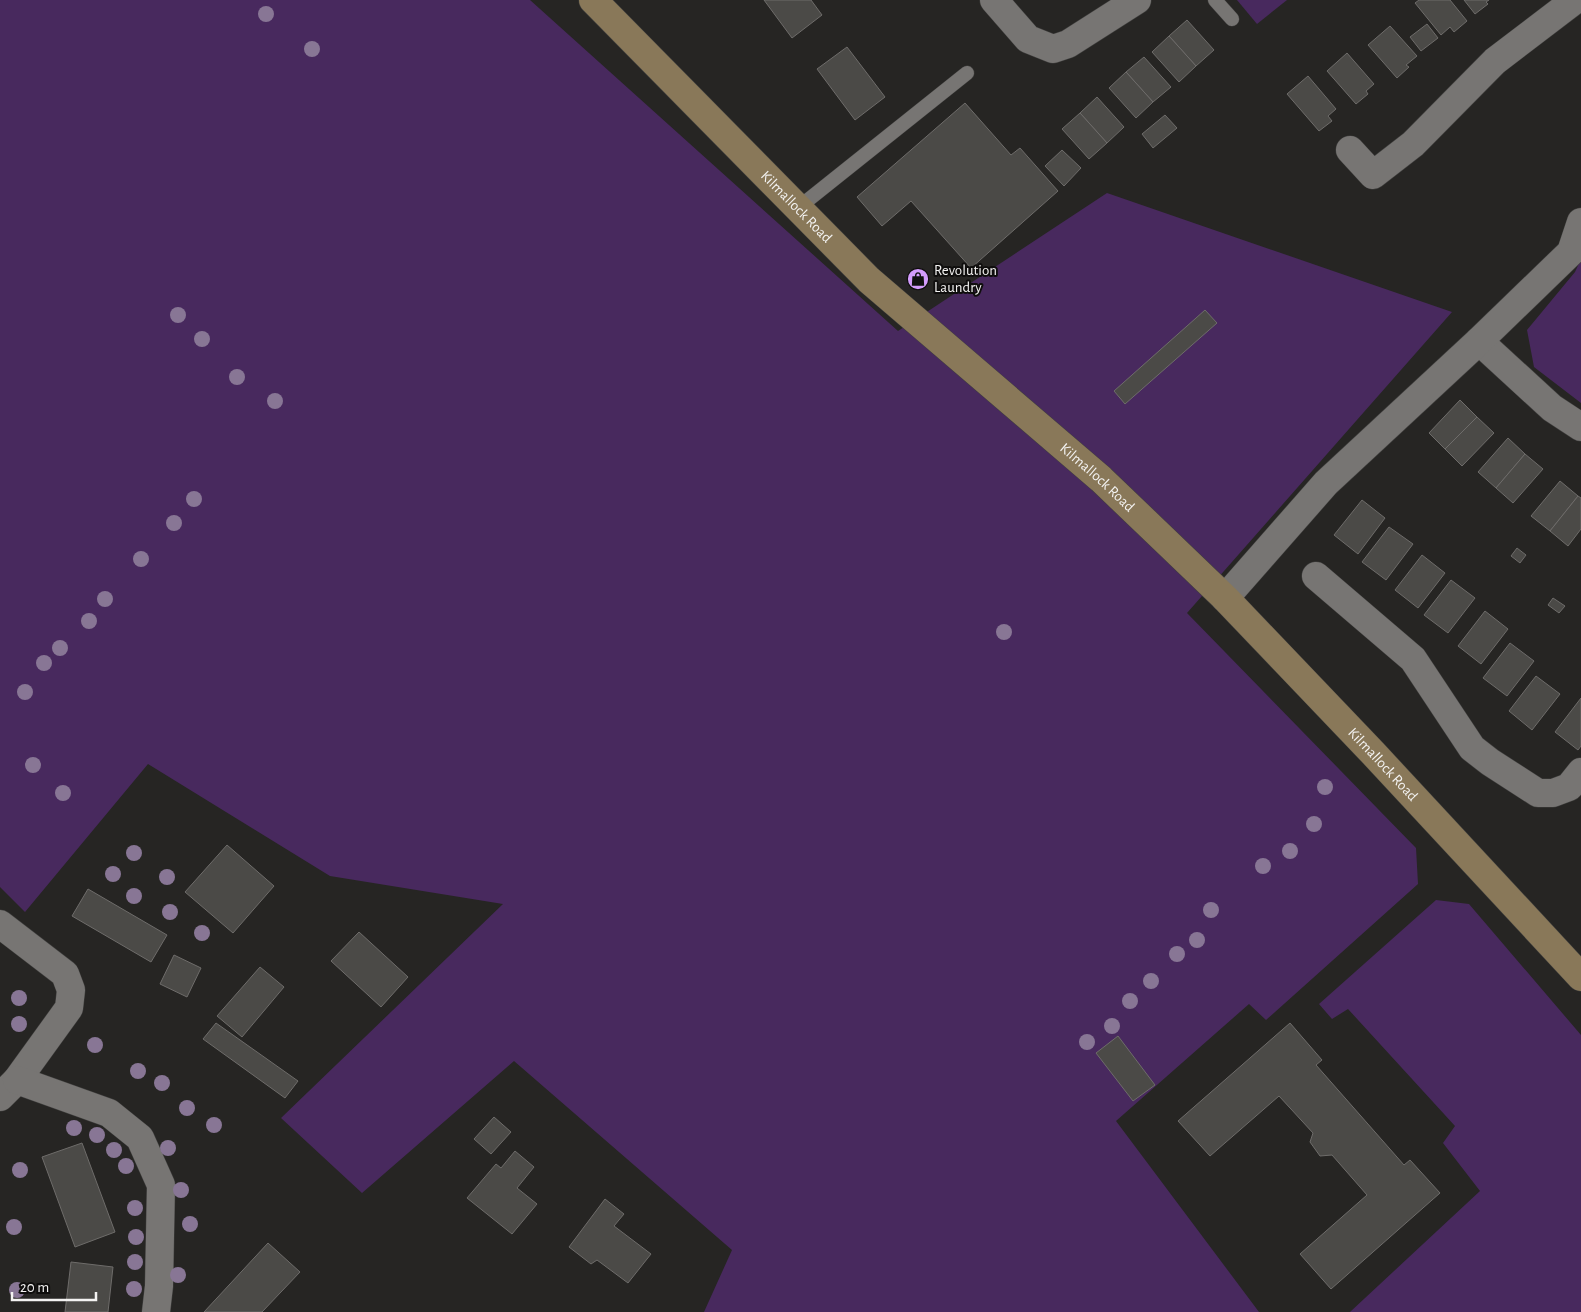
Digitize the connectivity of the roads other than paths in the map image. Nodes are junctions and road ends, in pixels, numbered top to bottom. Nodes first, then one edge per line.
1 (593, 0) edge
2 (994, 0) edge
3 (1137, 0) edge
4 (1214, 0) edge
5 (1575, 0) edge
6 (1232, 19) dead end
7 (967, 73) dead end
8 (1350, 150) dead end
9 (798, 208) junction
10 (1581, 222) edge
11 (1479, 341) junction
12 (1581, 427) edge
13 (1316, 576) dead end
14 (1225, 598) junction
15 (1581, 772) edge
16 (0, 924) edge
17 (1581, 977) edge
18 (9, 1088) edge
19 (156, 1312) edge

1 - 9 main road, Kilmallock Road
2 - 3 street
4 - 6 lane
5 - 8 street
7 - 9 lane
9 - 14 main road, Kilmallock Road
10 - 11 street
11 - 12 street
11 - 14 street
13 - 15 street
14 - 17 main road, Kilmallock Road
16 - 18 street
18 - 19 street

